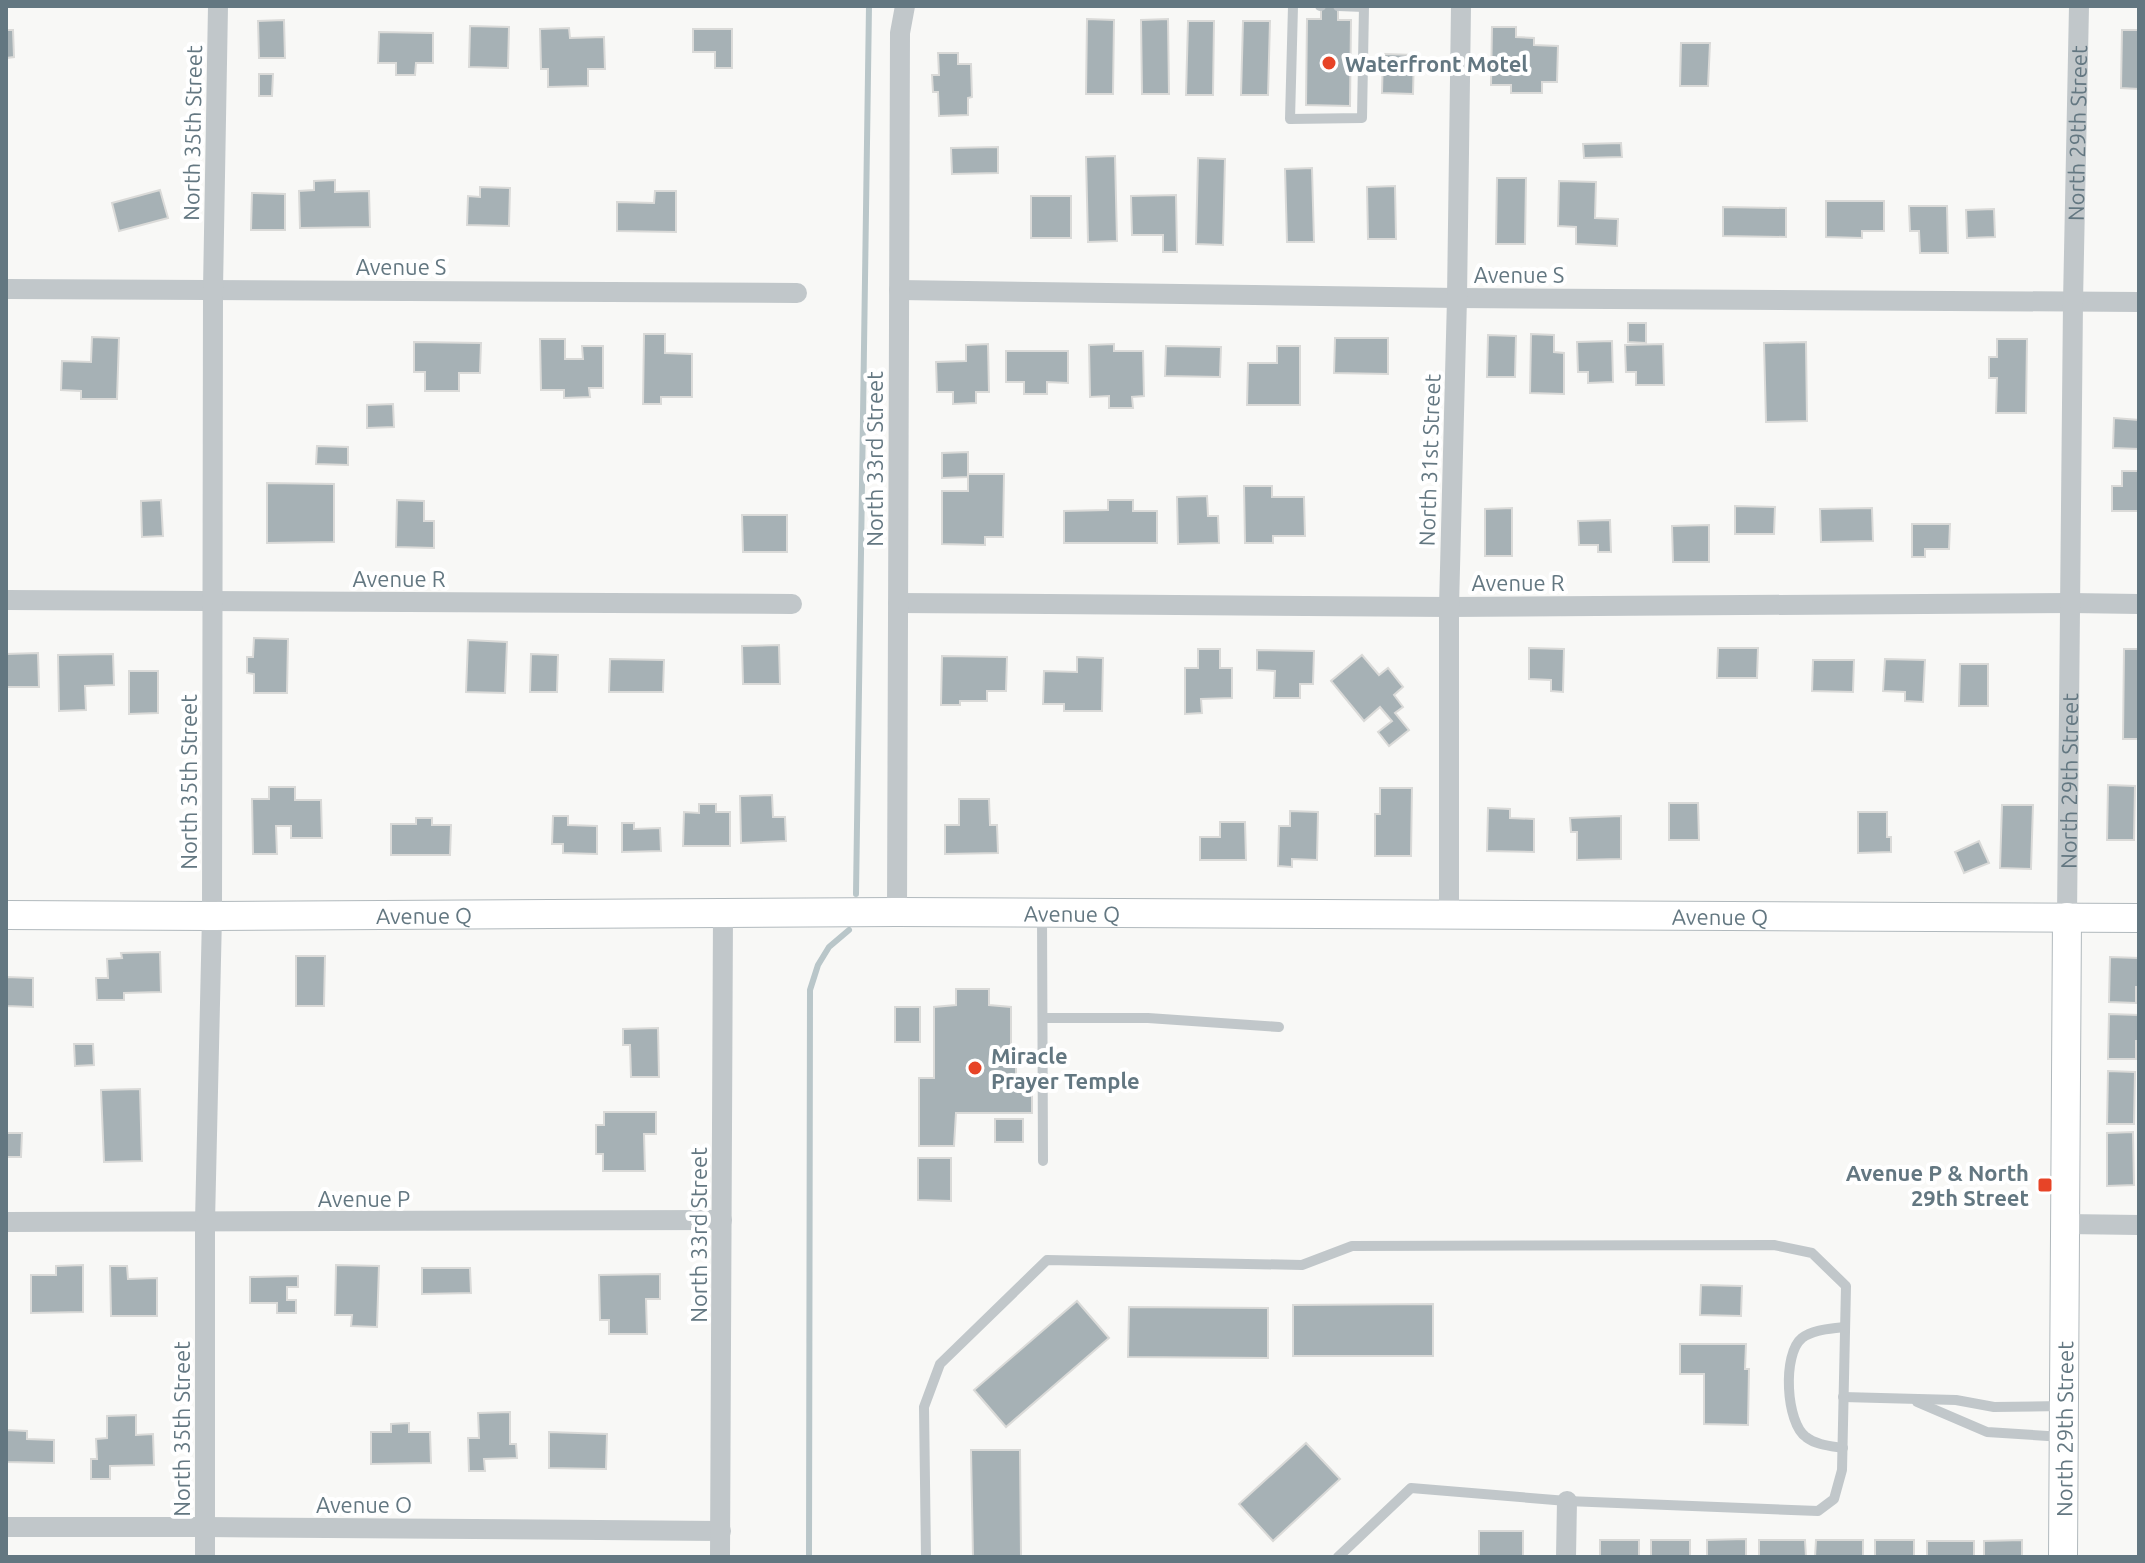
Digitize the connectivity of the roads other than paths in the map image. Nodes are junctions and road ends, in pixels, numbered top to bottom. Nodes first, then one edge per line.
1 (218, 6) edge
2 (905, 6) edge
3 (1293, 6) edge
4 (1338, 6) edge
5 (1364, 6) edge
6 (1461, 6) edge
7 (2079, 6) edge
8 (6, 289) edge
9 (213, 289) junction
10 (899, 290) junction
11 (797, 293) dead end
12 (1457, 298) junction
13 (2073, 302) junction
14 (2139, 302) edge
15 (6, 600) edge
16 (212, 601) junction
17 (898, 603) junction
18 (2071, 603) junction
19 (792, 604) dead end
20 (2139, 604) edge
21 (1449, 607) junction
22 (897, 912) junction
23 (723, 913) junction
24 (1042, 913) junction
25 (6, 915) edge
26 (212, 916) junction
27 (1449, 916) junction
28 (2067, 917) junction
29 (2139, 918) edge
30 (1043, 1018) junction
31 (1279, 1027) dead end
32 (1043, 1161) dead end
33 (722, 1220) junction
34 (6, 1222) edge
35 (205, 1222) junction
36 (2066, 1224) junction
37 (2139, 1225) edge
38 (1844, 1327) junction
39 (1843, 1397) junction
40 (1911, 1400) junction
41 (2064, 1406) junction
42 (2064, 1437) junction
43 (1843, 1448) junction
44 (1567, 1501) junction
45 (6, 1527) edge
46 (205, 1527) junction
47 (721, 1531) junction
48 (205, 1557) edge
49 (720, 1557) edge
50 (926, 1557) edge
51 (1338, 1557) edge
52 (1566, 1557) edge
53 (2063, 1557) edge

1 - 9 street, North 35th Street
2 - 10 street, North 33rd Street
3 - 5 lane
4 - 5 lane
6 - 12 street, North 31st Street
7 - 13 street, North 29th Street
8 - 9 street, Avenue S
9 - 11 street, Avenue S
9 - 16 street, North 35th Street
10 - 12 street, Avenue S
10 - 17 street, North 33rd Street
12 - 13 street, Avenue S
12 - 21 street, North 31st Street
13 - 14 street, Avenue S
13 - 18 street, North 29th Street
15 - 16 street, Avenue R
16 - 19 street, Avenue R
16 - 26 street, North 35th Street
17 - 21 street, Avenue R
17 - 22 street, North 33rd Street
18 - 20 street, Avenue R
18 - 21 street, Avenue R
18 - 28 street, North 29th Street
21 - 27 street, North 31st Street
22 - 23 street, Avenue Q
22 - 24 street, Avenue Q
23 - 26 street, Avenue Q
23 - 33 street, North 33rd Street
24 - 27 street, Avenue Q
24 - 30 lane
25 - 26 street, Avenue Q
26 - 35 street, North 35th Street
27 - 28 street, Avenue Q
28 - 29 street, Avenue Q
28 - 36 street, North 29th Street
30 - 31 lane
30 - 32 lane
33 - 35 street, Avenue P
33 - 47 street, North 33rd Street
34 - 35 street, Avenue P
35 - 46 street, North 35th Street
36 - 37 street
36 - 41 street, North 29th Street
38 - 39 lane
38 - 43 lane
38 - 50 lane
39 - 40 lane
39 - 43 lane
40 - 41 lane
40 - 42 lane
41 - 42 street, North 29th Street
42 - 53 street, North 29th Street
43 - 44 lane
44 - 51 lane
44 - 52 street
45 - 46 street, Avenue O
46 - 47 street, Avenue O
46 - 48 street, North 35th Street
47 - 49 street, North 33rd Street

